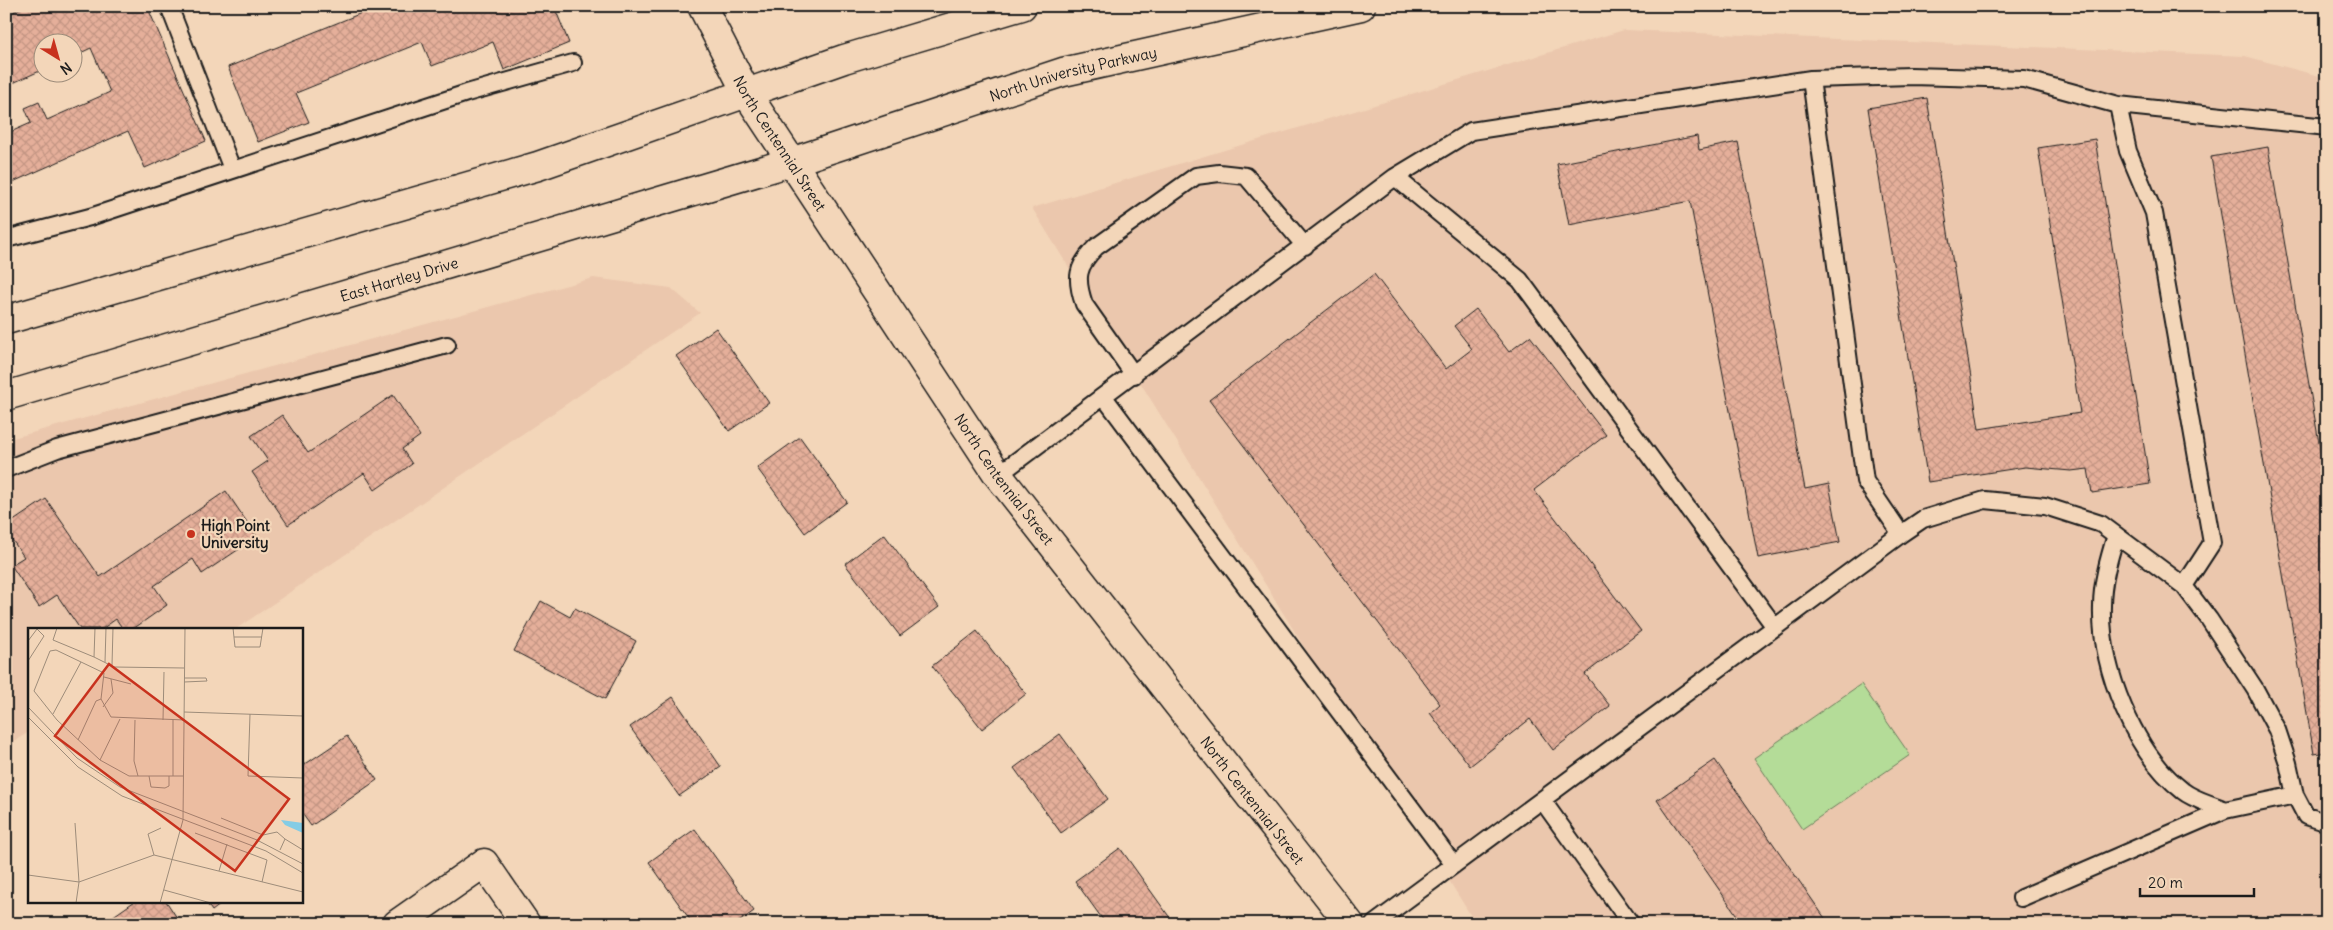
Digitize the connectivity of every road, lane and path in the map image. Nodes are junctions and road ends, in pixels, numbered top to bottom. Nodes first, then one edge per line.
1 (169, 6) edge
2 (702, 6) edge
3 (1022, 6) edge
4 (1361, 6) edge
5 (573, 63) dead end
6 (1810, 79) junction
7 (748, 94) junction
8 (2118, 105) junction
9 (2327, 127) edge
10 (791, 162) junction
11 (232, 169) junction
12 (1395, 177) junction
13 (6, 239) edge
14 (1305, 246) junction
15 (6, 320) edge
16 (447, 345) dead end
17 (1134, 375) junction
18 (6, 396) edge
19 (1104, 397) junction
20 (6, 469) edge
21 (998, 475) junction
22 (1901, 534) junction
23 (2116, 535) junction
24 (2184, 586) junction
25 (1775, 627) junction
26 (2295, 795) junction
27 (1542, 800) junction
28 (2225, 810) junction
29 (2327, 820) edge
30 (1454, 865) junction
31 (2021, 898) dead end
32 (397, 924) edge
33 (526, 924) edge
34 (1350, 924) edge
35 (1374, 924) edge
36 (1631, 924) edge

1 - 11 lane
2 - 7 main road, North Centennial Street
3 - 7 main road
4 - 10 main road, North University Parkway
5 - 11 lane
6 - 8 lane
6 - 12 lane
6 - 22 lane
7 - 10 main road, North Centennial Street
7 - 15 main road
8 - 9 lane
8 - 24 lane
10 - 18 main road, East Hartley Drive
10 - 21 main road, North Centennial Street
11 - 13 lane
12 - 14 lane
12 - 25 lane
14 - 17 lane
14 - 17 lane
16 - 20 lane
17 - 19 lane
19 - 21 lane
19 - 30 lane
21 - 34 main road, North Centennial Street
22 - 23 lane
22 - 25 lane
23 - 24 lane
23 - 28 lane
24 - 26 lane
25 - 27 lane
26 - 28 lane
26 - 29 lane
27 - 30 lane
27 - 36 lane
28 - 31 lane
30 - 35 lane
32 - 33 main road

